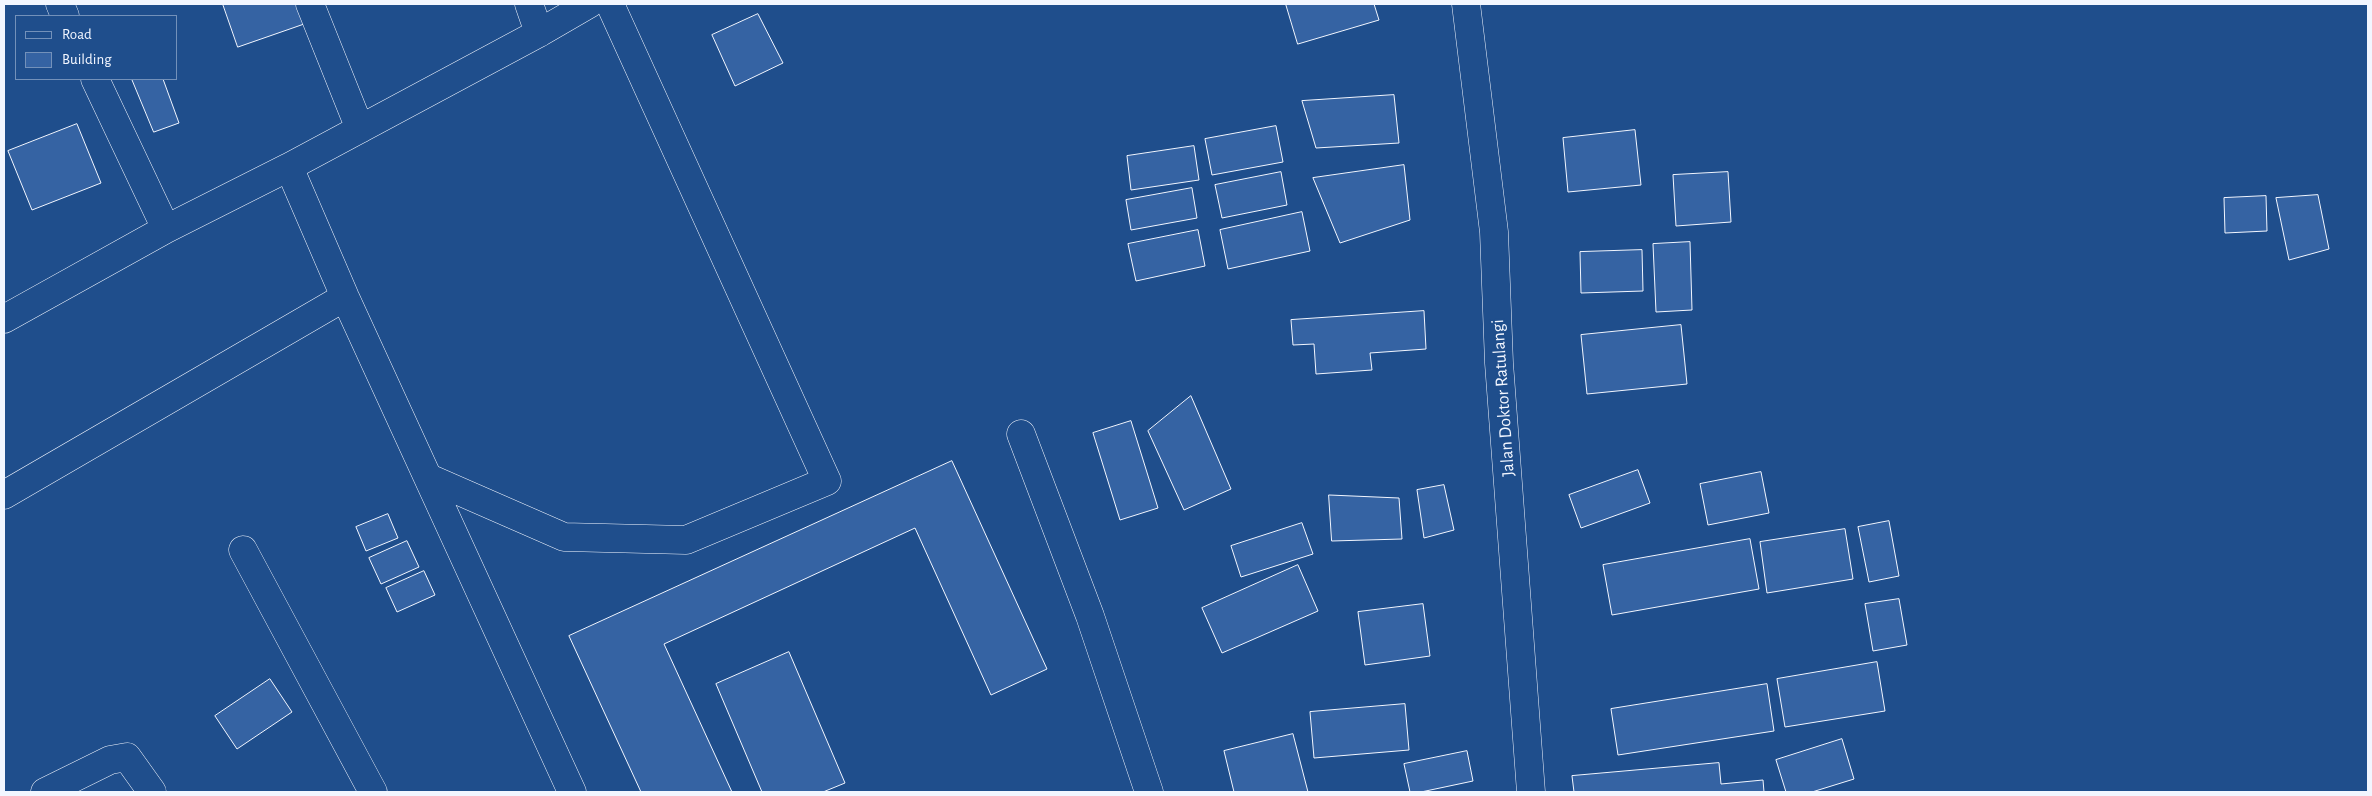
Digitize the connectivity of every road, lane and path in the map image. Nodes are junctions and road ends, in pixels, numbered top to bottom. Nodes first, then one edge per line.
1 (310, 4) edge
2 (529, 4) edge
3 (588, 4) edge
4 (610, 4) edge
5 (1466, 4) edge
6 (539, 33) junction
7 (95, 80) edge
8 (360, 129) junction
9 (289, 167) junction
10 (166, 229) junction
11 (345, 297) junction
12 (4, 319) edge
13 (1021, 434) dead end
14 (429, 478) junction
15 (4, 495) edge
16 (243, 550) dead end
17 (45, 792) edge
18 (152, 792) edge
19 (373, 792) edge
20 (572, 792) edge
21 (1149, 792) edge
22 (1531, 792) edge

1 - 8 main road
2 - 6 main road
3 - 6 main road
4 - 14 main road
5 - 22 main road, Jalan Doktor Ratulangi
6 - 8 main road
7 - 10 main road
8 - 9 main road
9 - 10 main road
9 - 11 main road
10 - 12 main road
11 - 14 main road
11 - 15 main road
13 - 21 main road
14 - 20 main road
16 - 19 main road
17 - 18 main road

